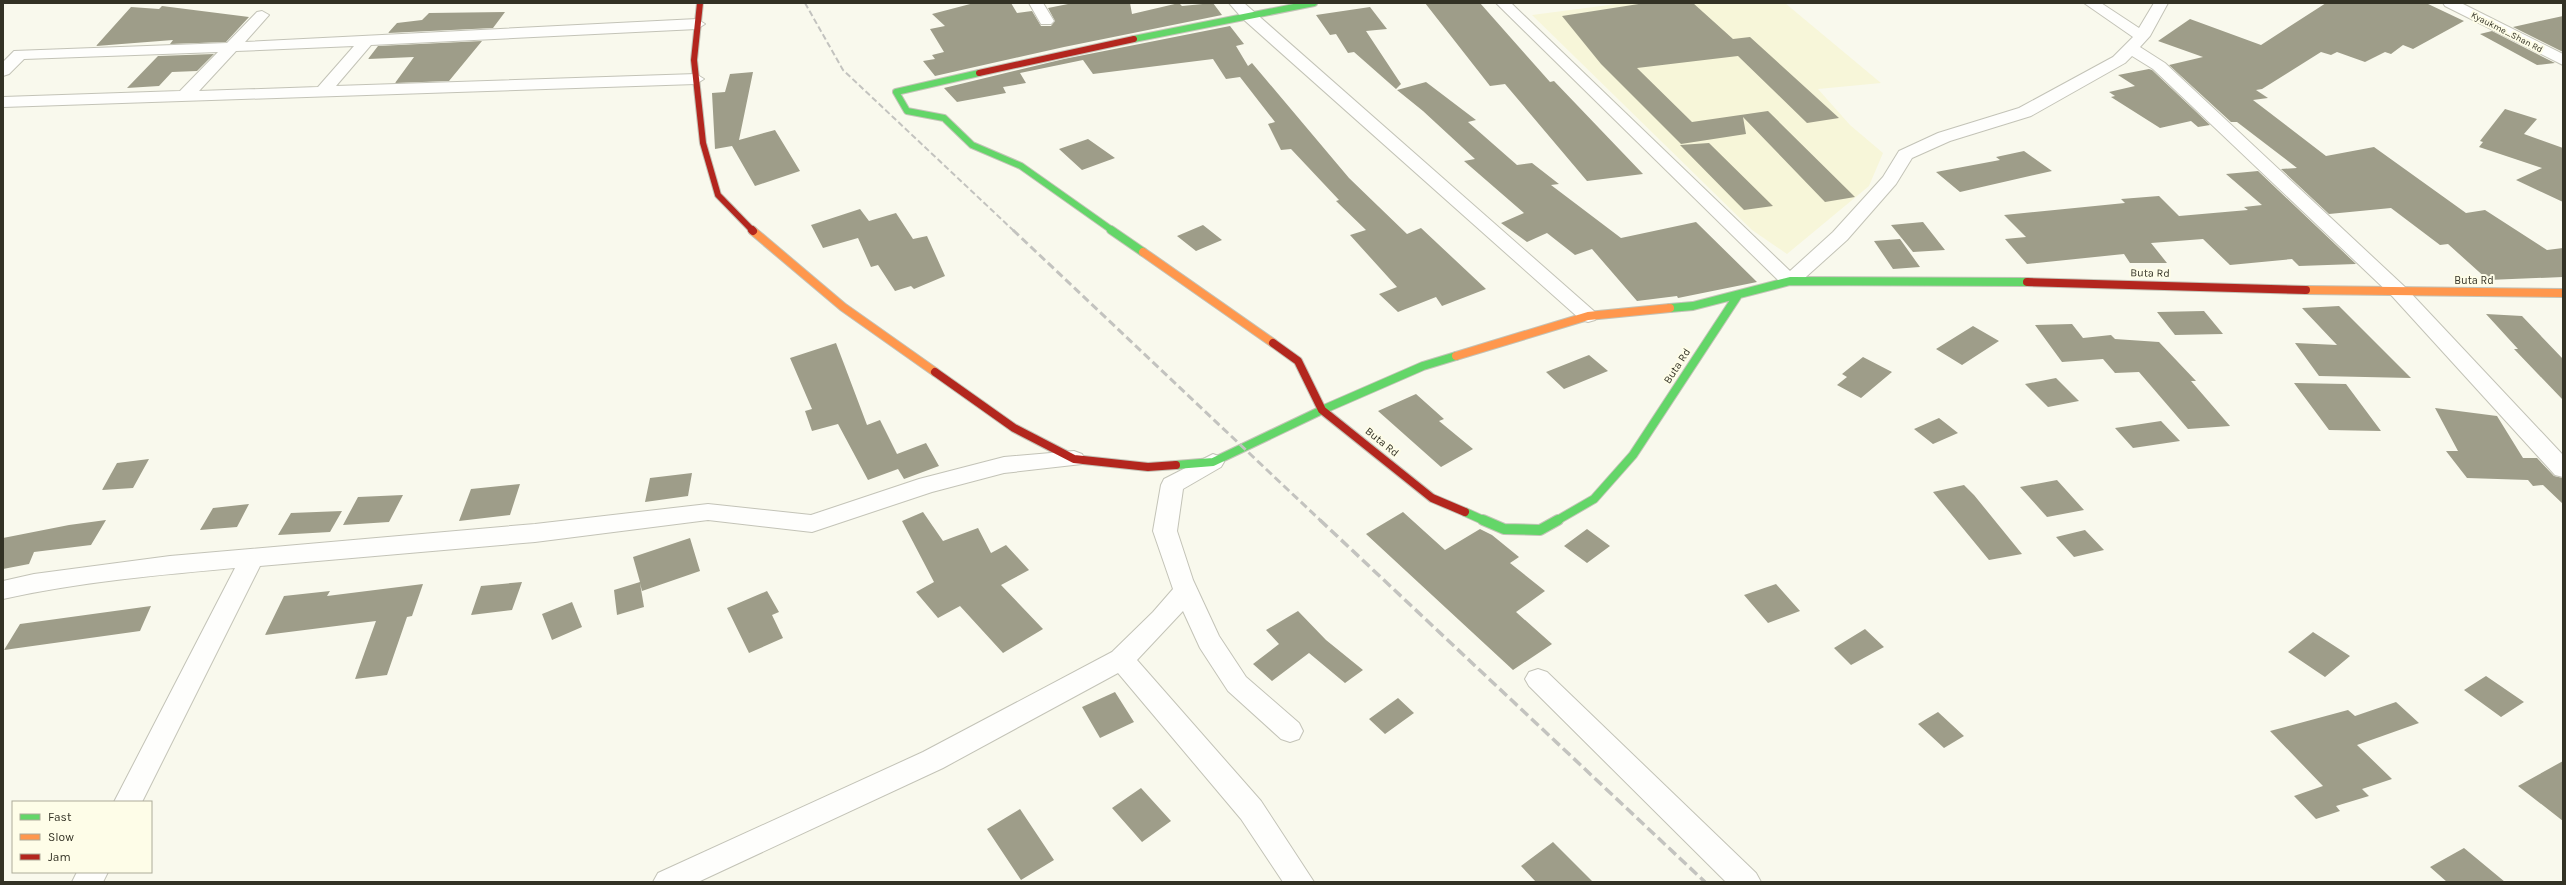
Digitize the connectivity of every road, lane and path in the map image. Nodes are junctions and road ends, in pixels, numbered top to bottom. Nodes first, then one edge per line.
1 (700, 3) edge
2 (1036, 3) edge
3 (1236, 3) edge
4 (1314, 3) edge
5 (1503, 3) edge
6 (2091, 3) edge
7 (2161, 3) edge
8 (2450, 3) edge
9 (262, 15) dead end
10 (1248, 16) junction
11 (1046, 21) dead end
12 (697, 24) junction
13 (366, 41) junction
14 (2137, 42) junction
15 (233, 47) junction
16 (2563, 60) edge
17 (3, 71) edge
18 (696, 78) junction
19 (322, 92) junction
20 (184, 97) junction
21 (3, 102) edge
22 (1790, 281) junction
23 (2399, 292) junction
24 (2563, 293) edge
25 (1738, 295) junction
26 (1588, 316) junction
27 (1322, 410) junction
28 (1074, 459) junction
29 (1213, 462) junction
30 (2563, 469) edge
31 (252, 558) junction
32 (3, 590) edge
33 (1186, 590) junction
34 (1121, 659) junction
35 (1538, 679) dead end
36 (1290, 731) dead end
37 (129, 801) edge
38 (668, 882) edge
39 (1299, 882) edge
40 (1746, 882) edge

1 - 12 street
2 - 11 street
3 - 10 street
4 - 10 street
5 - 22 street
6 - 14 street
7 - 14 street
8 - 16 street, Kyaukme_Shan Rd
9 - 15 street
10 - 26 street
10 - 27 street
12 - 13 street
12 - 18 street
13 - 15 street
13 - 19 street
14 - 22 street
14 - 23 street
15 - 17 street
15 - 20 street
18 - 19 street
18 - 28 street
19 - 20 street
20 - 21 street
22 - 23 street, Buta Rd
22 - 25 street, Buta Rd
23 - 24 street, Buta Rd
23 - 30 street
25 - 26 street, Buta Rd
25 - 27 street, Buta Rd
26 - 27 street, Buta Rd
27 - 29 street
28 - 29 street
28 - 31 street
29 - 33 street
31 - 32 street
31 - 37 street
33 - 34 street
33 - 36 street
34 - 38 street
34 - 39 street
35 - 40 street

